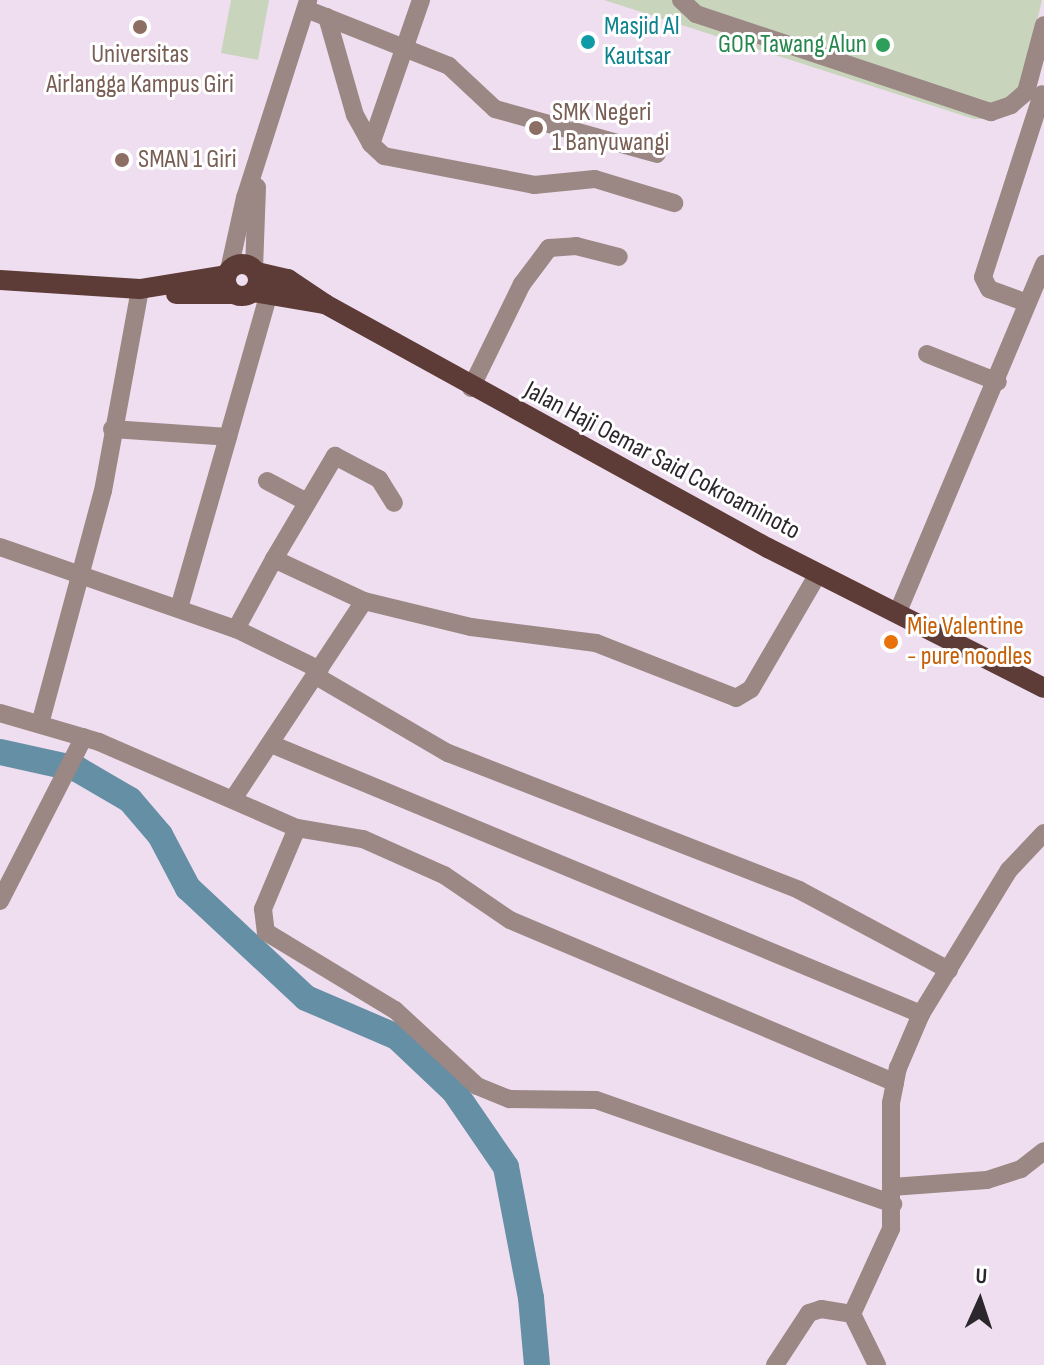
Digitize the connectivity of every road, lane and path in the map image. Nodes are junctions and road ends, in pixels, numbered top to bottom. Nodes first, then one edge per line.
1 (421, 0) edge
2 (681, 0) edge
3 (307, 4) edge
4 (327, 17) junction
5 (1044, 25) edge
6 (405, 48) junction
7 (1037, 93) edge
8 (371, 144) junction
9 (657, 154) dead end
10 (674, 203) dead end
11 (619, 257) dead end
12 (1044, 264) edge
13 (0, 280) edge
14 (246, 281) junction
15 (148, 288) junction
16 (1027, 303) junction
17 (927, 354) dead end
18 (998, 382) junction
19 (471, 388) junction
20 (112, 429) junction
21 (228, 437) junction
22 (267, 481) dead end
23 (307, 502) junction
24 (394, 503) dead end
25 (0, 547) edge
26 (274, 559) junction
27 (82, 573) junction
28 (818, 574) junction
29 (364, 601) junction
30 (179, 608) junction
31 (897, 614) junction
32 (236, 629) junction
33 (318, 673) junction
34 (1044, 688) edge
35 (0, 713) edge
36 (40, 724) junction
37 (271, 744) junction
38 (81, 745) junction
39 (233, 799) junction
40 (297, 828) junction
41 (1044, 833) edge
42 (0, 901) edge
43 (949, 970) junction
44 (921, 1014) junction
45 (895, 1083) junction
46 (1044, 1151) edge
47 (892, 1196) junction
48 (852, 1314) junction
49 (775, 1365) edge
50 (877, 1365) edge

1 - 6 street
2 - 7 street
3 - 4 street
3 - 14 street
4 - 6 street
4 - 8 street
5 - 7 street
6 - 8 street
6 - 9 street
7 - 16 street
8 - 10 street
11 - 19 street
12 - 16 street
13 - 15 main road, Jalan Haji Oemar Said Cokroaminoto
14 - 15 main road, Jalan Haji Oemar Said Cokroaminoto
14 - 19 main road, Jalan Haji Oemar Said Cokroaminoto
14 - 21 street
15 - 20 street
16 - 18 street
17 - 18 street
18 - 31 street
19 - 28 main road, Jalan Haji Oemar Said Cokroaminoto
20 - 21 street
20 - 27 street
21 - 30 street
22 - 23 street
23 - 24 street
23 - 26 street
25 - 27 street
26 - 29 street
26 - 32 street
27 - 30 street
27 - 36 street
28 - 29 street
28 - 31 main road, Jalan Haji Oemar Said Cokroaminoto
29 - 33 street
30 - 32 street
31 - 34 main road, Jalan Haji Oemar Said Cokroaminoto
32 - 33 street
33 - 37 street
33 - 43 street
35 - 36 street
36 - 38 street
37 - 39 street
37 - 44 street
38 - 39 street
38 - 42 street
39 - 40 street
40 - 45 street
40 - 47 street
41 - 43 street
43 - 44 street
44 - 45 street
45 - 47 street
46 - 47 street
47 - 48 street
48 - 49 street
48 - 50 street

